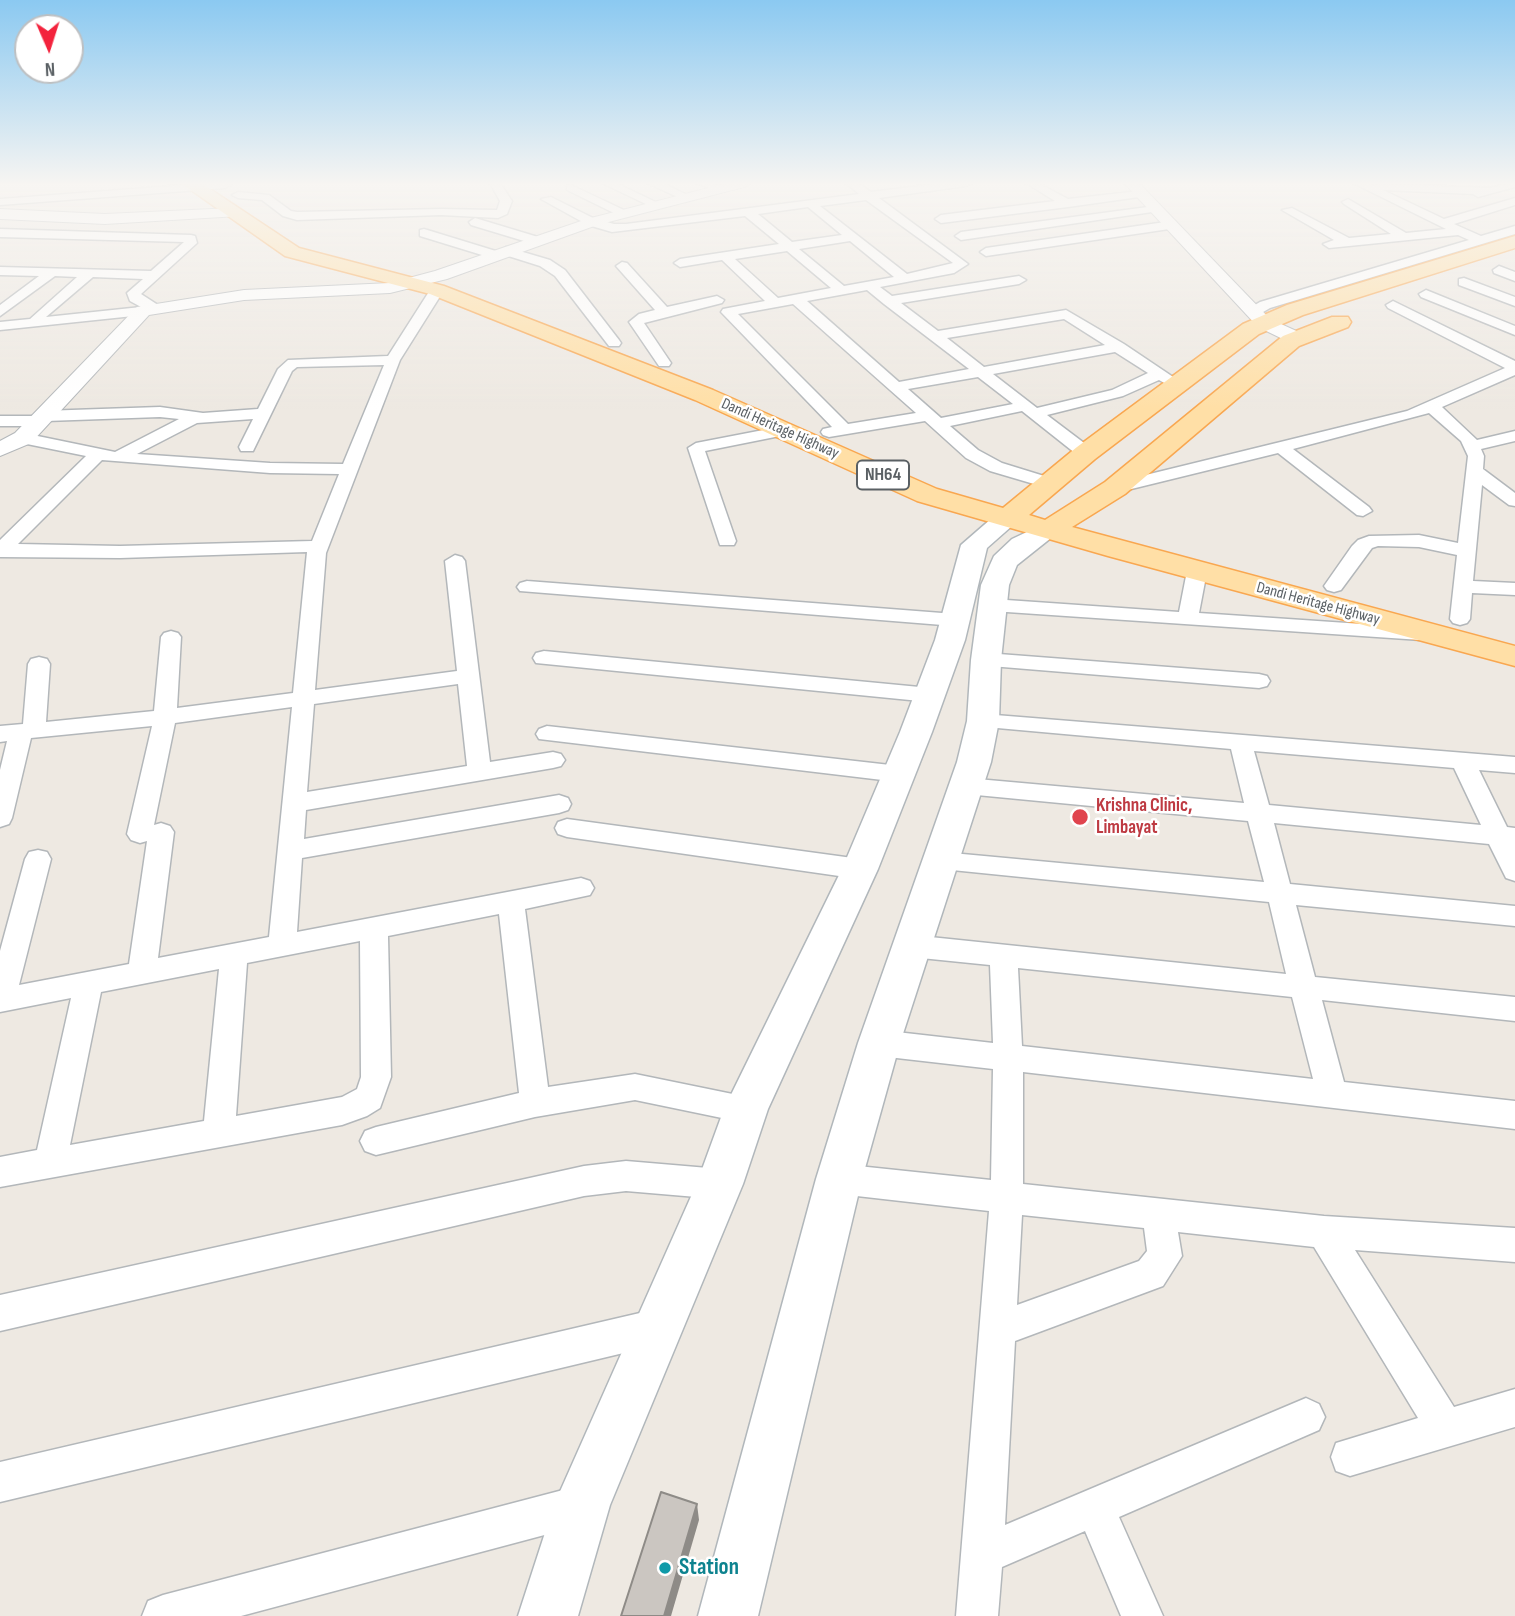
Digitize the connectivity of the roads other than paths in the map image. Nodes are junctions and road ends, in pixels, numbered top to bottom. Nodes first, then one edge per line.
1 (89, 258) edge
2 (154, 258) edge
3 (173, 258) edge
4 (321, 258) edge
5 (358, 258) edge
6 (488, 258) edge
7 (525, 258) edge
8 (709, 258) edge
9 (728, 258) edge
10 (803, 258) edge
11 (880, 258) edge
12 (955, 258) edge
13 (1214, 258) edge
14 (1401, 258) edge
15 (1421, 258) edge
16 (1458, 258) edge
17 (1408, 262) junction
18 (680, 263) dead end
19 (622, 266) dead end
20 (0, 271) edge
21 (1509, 271) edge
22 (52, 272) junction
23 (71, 273) junction
24 (90, 273) junction
25 (134, 274) junction
26 (154, 275) junction
27 (904, 278) junction
28 (1019, 281) dead end
29 (1464, 282) junction
30 (430, 283) junction
31 (869, 285) junction
32 (841, 290) junction
33 (1426, 294) junction
34 (796, 299) junction
35 (717, 300) dead end
36 (889, 301) junction
37 (1515, 302) edge
38 (775, 303) junction
39 (1393, 304) junction
40 (148, 310) junction
41 (0, 312) edge
42 (664, 312) junction
43 (1265, 314) junction
44 (36, 318) dead end
45 (0, 326) edge
46 (1515, 331) edge
47 (1306, 334) junction
48 (935, 336) junction
49 (614, 343) junction
50 (1119, 347) junction
51 (393, 360) junction
52 (664, 363) junction
53 (1515, 368) edge
54 (981, 372) junction
55 (1168, 379) junction
56 (895, 387) junction
57 (1431, 406) junction
58 (1031, 410) junction
59 (263, 414) junction
60 (201, 417) junction
61 (40, 419) junction
62 (930, 420) junction
63 (0, 421) edge
64 (836, 430) junction
65 (784, 431) junction
66 (1515, 436) edge
67 (23, 438) junction
68 (1473, 446) junction
69 (247, 447) dead end
70 (1282, 448) junction
71 (0, 450) edge
72 (1086, 453) junction
73 (97, 455) junction
74 (117, 458) junction
75 (348, 469) junction
76 (1476, 472) junction
77 (1051, 484) junction
78 (1115, 488) junction
79 (1515, 501) edge
80 (1363, 511) dead end
81 (1039, 517) junction
82 (727, 541) dead end
83 (317, 546) junction
84 (1, 550) edge
85 (1467, 551) junction
86 (455, 561) dead end
87 (1197, 571) junction
88 (1334, 586) junction
89 (527, 587) dead end
90 (1463, 587) junction
91 (1515, 589) edge
92 (974, 612) junction
93 (1188, 618) junction
94 (1460, 619) junction
95 (1515, 633) edge
96 (1432, 635) junction
97 (171, 637) dead end
98 (1515, 656) edge
99 (544, 657) dead end
100 (986, 660) junction
101 (39, 664) dead end
102 (468, 676) junction
103 (1259, 681) dead end
104 (930, 695) junction
105 (303, 698) junction
106 (165, 717) junction
107 (983, 721) junction
108 (19, 732) edge
109 (547, 734) dead end
110 (1240, 741) junction
111 (553, 760) dead end
112 (1462, 761) junction
113 (1515, 765) edge
114 (479, 772) junction
115 (899, 774) junction
116 (966, 786) junction
117 (294, 803) junction
118 (1259, 813) junction
119 (0, 818) edge
120 (1506, 836) edge
121 (290, 851) junction
122 (38, 859) dead end
123 (941, 861) junction
124 (860, 869) junction
125 (1515, 871) edge
126 (581, 888) dead end
127 (1279, 893) junction
128 (511, 902) junction
129 (1515, 916) edge
130 (374, 929) junction
131 (911, 946) junction
132 (282, 947) junction
133 (234, 957) junction
134 (1004, 957) junction
135 (142, 974) junction
136 (88, 984) junction
137 (1304, 987) junction
138 (0, 1000) edge
139 (1515, 1009) edge
140 (879, 1043) junction
141 (1007, 1058) junction
142 (1332, 1095) junction
143 (535, 1103) junction
144 (746, 1109) junction
145 (1515, 1115) edge
146 (219, 1133) junction
147 (376, 1141) dead end
148 (51, 1163) junction
149 (0, 1172) edge
150 (839, 1179) junction
151 (720, 1184) junction
152 (1006, 1196) junction
153 (1159, 1213) junction
154 (1324, 1232) junction
155 (1515, 1245) edge
156 (0, 1313) edge
157 (657, 1327) junction
158 (998, 1329) junction
159 (1515, 1408) edge
160 (1306, 1417) dead end
161 (1446, 1429) junction
162 (1350, 1457) dead end
163 (0, 1482) edge
164 (582, 1505) junction
165 (1095, 1508) junction
166 (983, 1555) junction
167 (163, 1616) edge
168 (548, 1616) edge
169 (728, 1616) edge
170 (976, 1616) edge
171 (1142, 1616) edge

1 - 23 street
2 - 25 street
3 - 26 street
4 - 30 main road, Dandi Heritage Highway / NH64
5 - 30 main road, Dandi Heritage Highway / NH64
6 - 30 street
7 - 49 street
8 - 18 street
9 - 38 street
10 - 32 street
11 - 27 street
12 - 27 street
13 - 43 street
14 - 17 street
15 - 17 street
16 - 43 main road
17 - 43 street
19 - 42 street
20 - 22 street
21 - 29 main road
22 - 23 street
22 - 41 street
23 - 24 street
24 - 25 street
24 - 44 street
25 - 26 street
26 - 40 street
27 - 31 street
28 - 36 street
29 - 33 main road
29 - 37 street
30 - 40 street
30 - 49 main road, NH64
30 - 51 street
30 - 65 main road, Dandi Heritage Highway / NH64
31 - 32 street
31 - 36 street
32 - 34 street
33 - 39 main road
33 - 46 street
34 - 38 street
34 - 56 street
35 - 42 street
36 - 48 street
38 - 64 street
39 - 47 main road
39 - 53 street
40 - 45 street
40 - 61 street
42 - 52 street
43 - 47 street
43 - 55 main road
47 - 78 main road
48 - 50 street
48 - 54 street
49 - 52 main road, NH64
50 - 54 street
50 - 55 street
51 - 59 street
51 - 75 street
52 - 64 main road, NH64
53 - 57 street
54 - 56 street
54 - 58 street
55 - 58 street
55 - 72 main road
56 - 62 street
57 - 68 street
57 - 70 street
58 - 62 street
58 - 72 street
59 - 60 street
59 - 69 street
60 - 61 street
60 - 74 street
61 - 63 street
61 - 67 street
62 - 64 street
62 - 77 street
64 - 81 main road, NH64
65 - 81 main road, Dandi Heritage Highway / NH64
65 - 82 street
66 - 68 street
67 - 71 street
67 - 73 street
68 - 76 street
70 - 78 street
70 - 80 street
72 - 77 main road
73 - 74 street
73 - 84 street
74 - 75 street
75 - 83 street
76 - 79 street
76 - 85 street
77 - 81 main road
78 - 81 main road
81 - 87 main road, Dandi Heritage Highway / NH64
81 - 88 main road, NH64
81 - 92 main road
83 - 84 street
83 - 105 street
85 - 88 street
85 - 90 street
86 - 102 street
87 - 93 street
87 - 96 main road, Dandi Heritage Highway / NH64
88 - 94 main road, NH64
89 - 92 street
90 - 91 street
90 - 94 street
92 - 93 street
92 - 100 main road
92 - 104 main road
93 - 96 street
94 - 95 main road, NH64
96 - 98 main road, Dandi Heritage Highway / NH64
97 - 106 street
99 - 104 street
100 - 103 street
100 - 107 main road
101 - 108 street
102 - 105 street
102 - 114 street
104 - 115 main road
105 - 106 street
105 - 117 street
106 - 108 street
106 - 135 street
107 - 110 street
107 - 116 main road
108 - 119 street
109 - 115 street
110 - 112 street
110 - 118 street
111 - 114 street
112 - 113 street
112 - 120 street
114 - 117 street
115 - 124 main road
116 - 118 street
116 - 123 main road
117 - 121 street
118 - 120 street
118 - 127 street
120 - 125 street
121 - 124 street
121 - 132 street
122 - 138 street
123 - 127 street
123 - 131 main road
124 - 144 main road
126 - 128 street
127 - 129 street
127 - 137 street
128 - 130 street
128 - 143 street
130 - 132 street
130 - 146 street
131 - 134 street
131 - 140 main road
132 - 133 street
133 - 135 street
133 - 146 street
134 - 137 street
134 - 141 street
135 - 136 street
136 - 138 street
136 - 148 street
137 - 139 street
137 - 142 street
140 - 141 street
140 - 150 main road
141 - 142 street
141 - 152 street
142 - 145 street
143 - 144 street
143 - 147 street
144 - 151 main road
146 - 148 street
148 - 149 street
150 - 152 street
150 - 169 main road
151 - 156 street
151 - 157 main road
152 - 153 street
152 - 158 street
153 - 154 street
153 - 158 street
154 - 155 street
154 - 161 street
157 - 163 street
157 - 164 main road
158 - 166 street
159 - 161 street
160 - 165 street
161 - 162 street
164 - 167 street
164 - 168 main road
165 - 166 street
165 - 171 street
166 - 170 street

